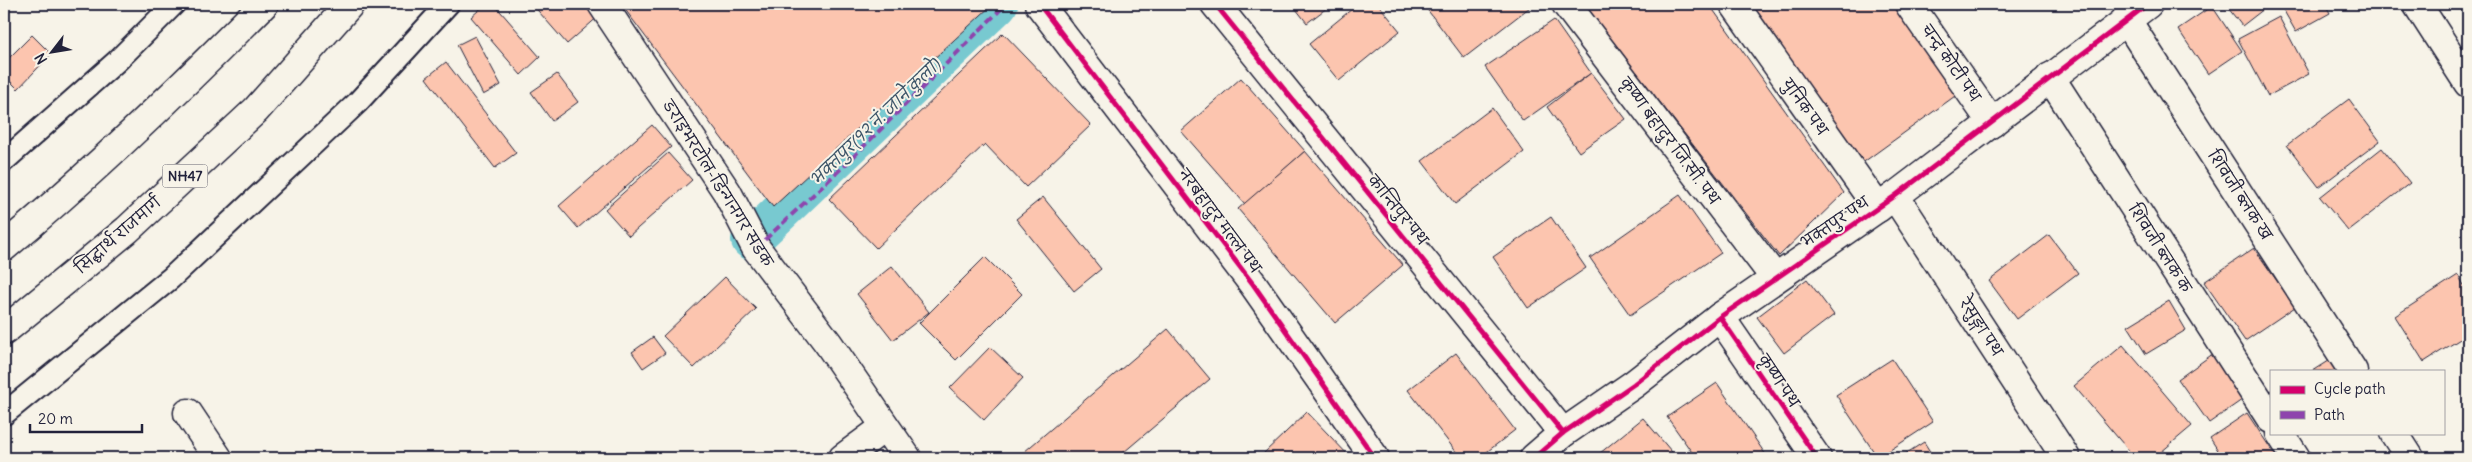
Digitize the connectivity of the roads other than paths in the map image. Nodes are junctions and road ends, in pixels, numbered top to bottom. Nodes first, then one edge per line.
1 (174, 4) edge
2 (264, 4) edge
3 (350, 4) edge
4 (448, 4) edge
5 (602, 4) edge
6 (1039, 4) edge
7 (1215, 4) edge
8 (1566, 4) edge
9 (1734, 4) edge
10 (1910, 4) edge
11 (2148, 4) edge
12 (2417, 4) edge
13 (2126, 19) junction
14 (2050, 77) junction
15 (2468, 82) edge
16 (1992, 123) junction
17 (4, 161) edge
18 (1886, 202) junction
19 (4, 247) edge
20 (1775, 278) junction
21 (1720, 317) junction
22 (4, 331) edge
23 (2353, 370) edge
24 (188, 413) dead end
25 (4, 414) edge
26 (2270, 417) edge
27 (885, 427) junction
28 (1563, 433) junction
29 (2281, 434) edge
30 (2395, 434) edge
31 (218, 458) edge
32 (843, 458) edge
33 (907, 458) edge
34 (1375, 458) edge
35 (1534, 458) edge
36 (1817, 458) edge
37 (2066, 458) edge
38 (2296, 458) edge
39 (2410, 458) edge

1 - 17 lane
2 - 19 main road
3 - 22 main road, सिद्धार्थ राजमार्ग / NH47
4 - 25 lane
5 - 27 main road, डराइभरटोल-डिन्गनगर सडक
6 - 34 main road, नरबहादुर मल्ल पथ
7 - 28 main road, कान्तिपुर पथ
8 - 20 main road, कृष्ण बहादुर जि.सी. पथ
9 - 18 main road, युनिक पथ
10 - 16 main road, चन्द्र कोटी पथ
11 - 13 main road, भक्तपुर पथ
12 - 15 main road
13 - 14 main road, भक्तपुर पथ
13 - 23 main road, शिवजी ब्लक ख
14 - 16 main road, भक्तपुर पथ
14 - 26 main road, शिवजी ब्लक क
16 - 18 main road, भक्तपुर पथ
18 - 20 main road, भक्तपुर पथ
18 - 37 main road, रेसुङ्गा पथ
20 - 21 main road, भक्तपुर पथ
21 - 28 main road, भक्तपुर पथ
21 - 36 main road, कृष्ण पथ
24 - 31 main road
27 - 32 main road
27 - 33 main road, डराइभरटोल-डिन्गनगर सडक
28 - 35 main road, भक्तपुर पथ
29 - 38 main road
30 - 39 main road

